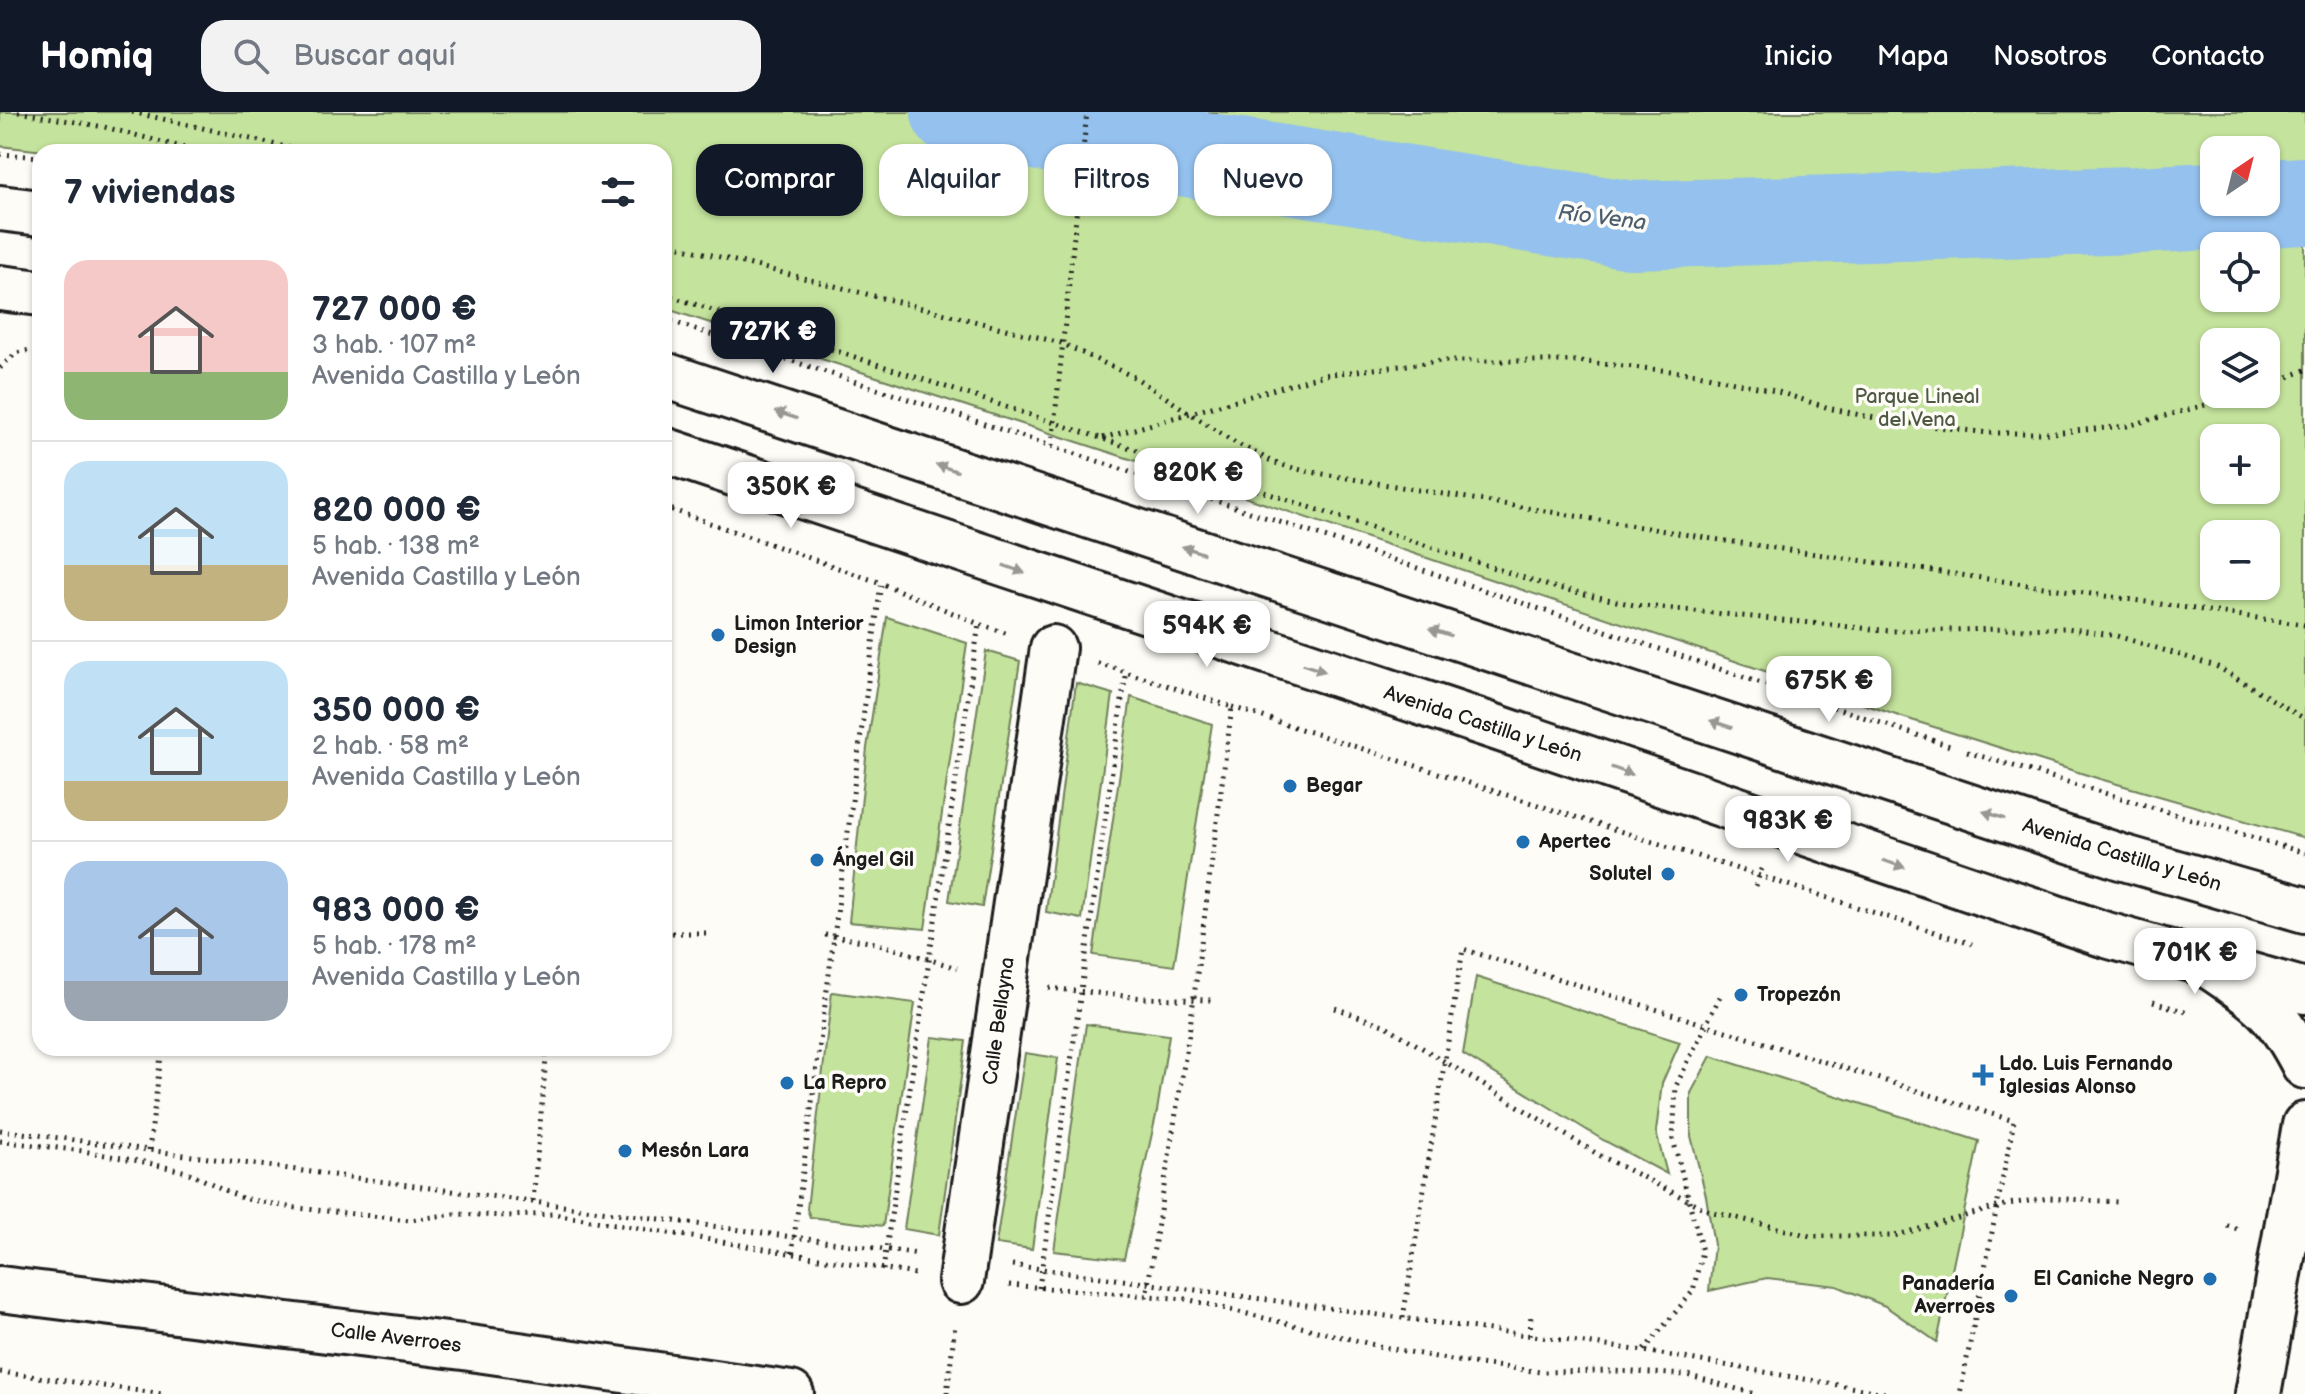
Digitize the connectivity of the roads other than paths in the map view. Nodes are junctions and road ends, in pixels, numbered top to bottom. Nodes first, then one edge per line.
1 (0, 208) edge
2 (32, 212) edge
3 (0, 288) edge
4 (32, 292) edge
5 (672, 378) edge
6 (672, 453) edge
7 (1053, 648) dead end
8 (2305, 910) edge
9 (2205, 964) junction
10 (2305, 991) edge
11 (2305, 1066) edge
12 (2305, 1125) edge
13 (961, 1281) road end
14 (0, 1289) edge
15 (791, 1394) edge
16 (2258, 1394) edge

1 - 2 main road
3 - 4 main road
8 -> 5 main road, Avenida Castilla y León
6 -> 9 main road, Avenida Castilla y León
7 - 13 main road, Calle Bellayna
9 - 10 main road, Avenida Castilla y León
9 - 11 main road
12 - 16 main road
14 - 15 main road, Calle Averroes

